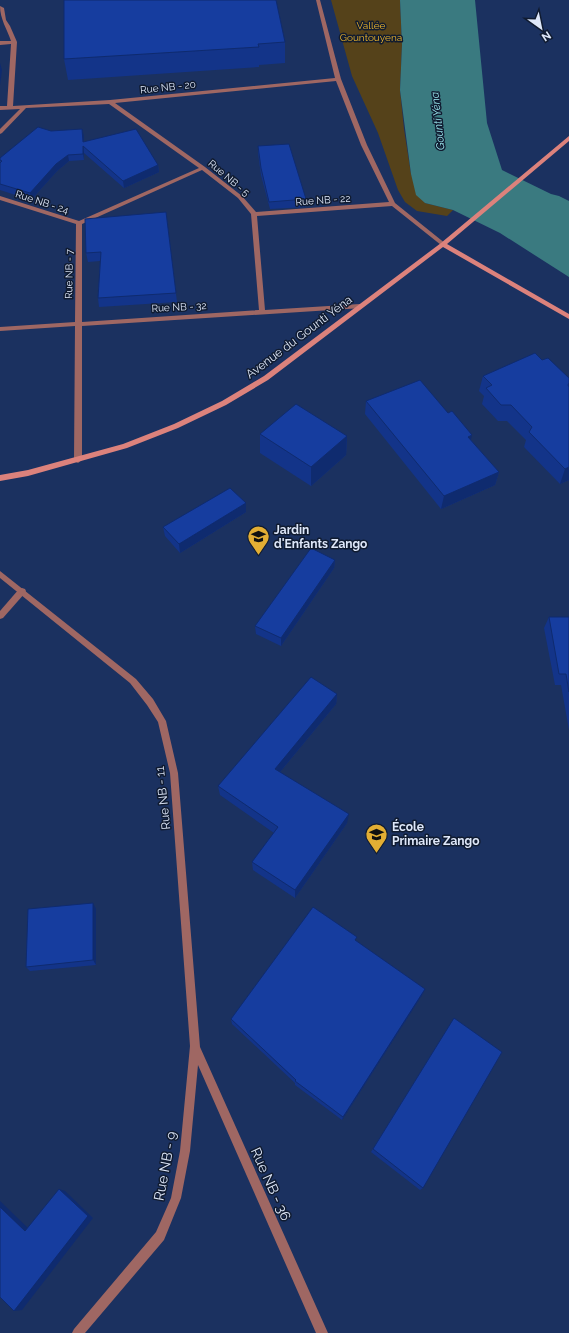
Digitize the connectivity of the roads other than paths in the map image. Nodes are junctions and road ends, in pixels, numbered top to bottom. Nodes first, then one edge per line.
1 (318, 0) edge
2 (0, 7) edge
3 (14, 42) junction
4 (0, 43) edge
5 (338, 79) junction
6 (110, 102) junction
7 (24, 107) junction
8 (0, 108) edge
9 (10, 108) junction
10 (0, 132) edge
11 (569, 138) edge
12 (203, 168) junction
13 (0, 198) edge
14 (393, 204) junction
15 (254, 214) junction
16 (79, 223) junction
17 (443, 244) junction
18 (360, 306) junction
19 (262, 312) junction
20 (569, 317) edge
21 (78, 323) junction
22 (0, 329) edge
23 (78, 460) junction
24 (0, 478) edge
25 (0, 574) edge
26 (22, 591) junction
27 (0, 616) edge
28 (195, 1046) junction
29 (78, 1333) edge
30 (322, 1333) edge

1 - 5 street
2 - 3 street
3 - 4 street
3 - 9 street
5 - 6 street, Rue NB - 20
5 - 14 street
6 - 7 street, Rue NB - 20
6 - 12 street, Rue NB - 5
7 - 9 street, Rue NB - 20
7 - 10 street
8 - 9 street, Rue NB - 20
11 - 17 street, Avenue du Gounti Yéna
12 - 15 street, Rue NB - 5
12 - 16 street
13 - 16 street, Rue NB - 24
14 - 15 street, Rue NB - 22
14 - 17 street
15 - 19 street
16 - 21 street, Rue NB - 7
17 - 18 street, Avenue du Gounti Yéna
17 - 20 street
18 - 19 street, Rue NB - 32
18 - 23 street, Avenue du Gounti Yéna
19 - 21 street, Rue NB - 32
21 - 22 street, Rue NB - 32
21 - 23 street, Rue NB - 7
23 - 24 street, Avenue du Gounti Yéna
25 - 26 street, Rue NB - 11
26 - 27 street
26 - 28 street, Rue NB - 11
28 - 29 street, Rue NB - 9
28 - 30 street, Rue NB - 36

